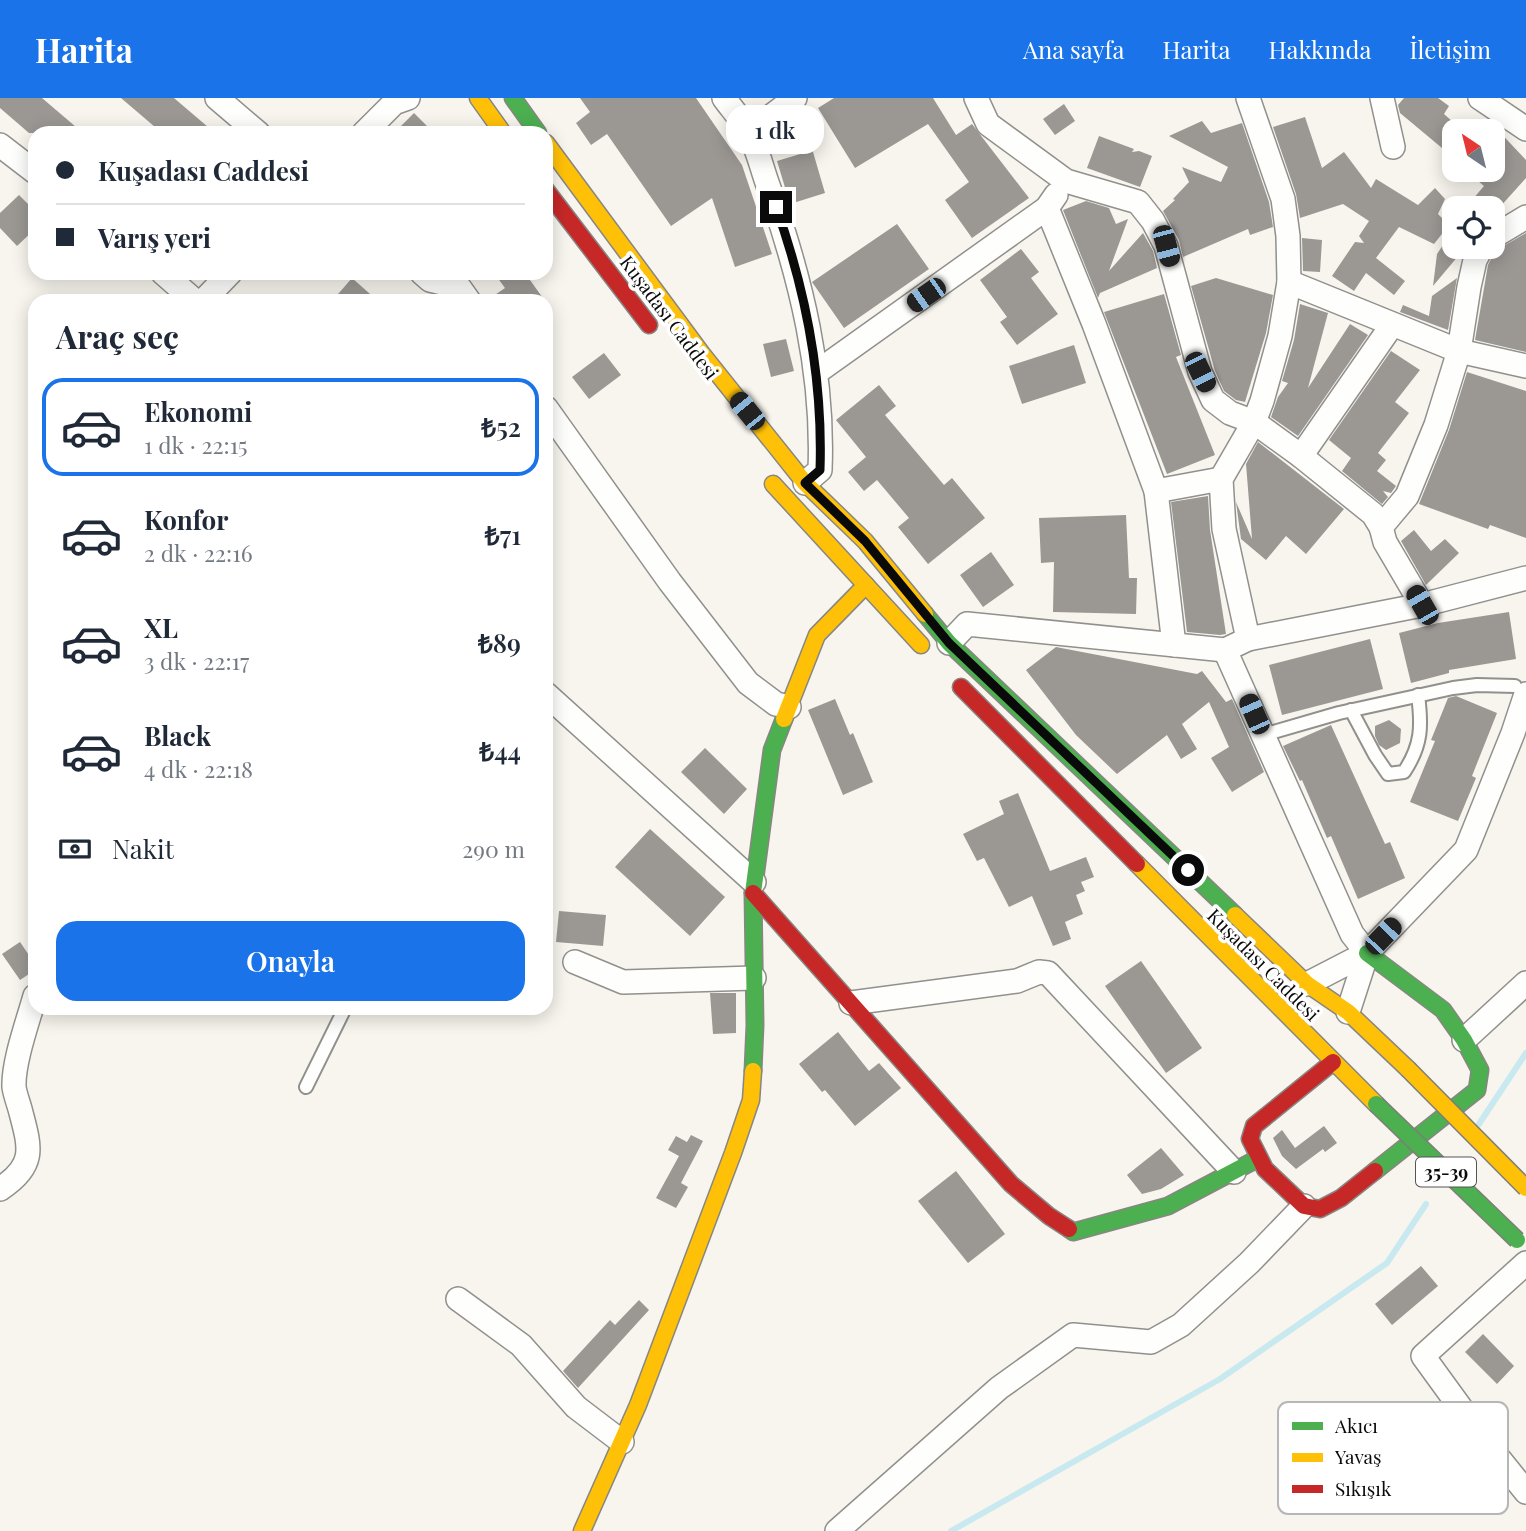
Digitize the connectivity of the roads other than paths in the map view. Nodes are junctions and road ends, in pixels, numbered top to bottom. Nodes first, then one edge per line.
1 (218, 98) edge
2 (408, 98) edge
3 (478, 98) edge
4 (513, 98) edge
5 (724, 98) edge
6 (795, 98) edge
7 (975, 98) edge
8 (1248, 98) edge
9 (1382, 98) edge
10 (1480, 98) edge
11 (250, 126) edge
12 (371, 126) edge
13 (498, 126) edge
14 (533, 126) edge
15 (1526, 129) edge
16 (749, 133) junction
17 (0, 145) edge
18 (1393, 147) dead end
19 (553, 152) edge
20 (28, 167) edge
21 (1066, 181) junction
22 (553, 199) edge
23 (1047, 208) junction
24 (1526, 217) edge
25 (1505, 230) edge
26 (1476, 259) edge
27 (172, 280) edge
28 (223, 280) edge
29 (430, 280) edge
30 (1289, 282) junction
31 (462, 290) edge
32 (189, 294) edge
33 (210, 294) edge
34 (1392, 325) junction
35 (660, 340) dead end
36 (1460, 351) junction
37 (1526, 366) edge
38 (817, 372) junction
39 (553, 418) edge
40 (1254, 422) junction
41 (1301, 456) junction
42 (760, 466) dead end
43 (1222, 479) junction
44 (805, 483) junction
45 (1156, 491) junction
46 (1381, 527) junction
47 (1526, 579) edge
48 (866, 585) junction
49 (1422, 605) junction
50 (1248, 639) junction
51 (949, 643) junction
52 (1174, 645) junction
53 (1225, 650) junction
54 (928, 653) dead end
55 (945, 672) dead end
56 (1521, 690) edge
57 (1418, 695) junction
58 (553, 701) edge
59 (789, 707) junction
60 (1351, 710) junction
61 (1263, 735) junction
62 (753, 887) junction
63 (1367, 953) junction
64 (575, 962) dead end
65 (754, 978) junction
66 (1526, 983) edge
67 (1307, 984) junction
68 (851, 1003) junction
69 (1349, 1012) junction
70 (30, 1015) edge
71 (342, 1015) edge
72 (1464, 1040) junction
73 (1333, 1062) junction
74 (306, 1087) dead end
75 (1259, 1158) junction
76 (1234, 1172) junction
77 (1526, 1188) edge
78 (0, 1189) edge
79 (1304, 1206) junction
80 (1521, 1245) edge
81 (1526, 1263) edge
82 (458, 1299) dead end
83 (1456, 1402) edge
84 (622, 1442) junction
85 (1508, 1470) edge
86 (1526, 1492) edge
87 (582, 1531) edge
88 (837, 1531) edge

1 - 11 street
2 - 12 street
3 - 13 main road
4 - 14 main road
5 - 16 street
6 - 16 street
7 - 21 street
8 - 30 street
9 - 18 street
10 - 15 street
16 - 38 street
17 - 20 street
19 - 44 main road, Kuşadası Caddesi / 35-39
21 - 23 street
21 - 40 street
22 - 35 main road, Kuşadası Caddesi
23 - 38 street
23 - 45 street
24 - 25 street
26 - 36 street
27 - 32 street
28 - 33 street
29 - 31 street
30 - 34 street
30 - 40 street
34 - 36 street
34 - 41 street
36 - 37 street
36 - 46 street
38 - 44 street
39 - 59 street
40 - 41 street
40 - 43 street
41 - 46 street
42 - 48 main road
43 - 45 street
43 - 50 street
44 - 51 main road, Kuşadası Caddesi / 35-39
45 - 52 street
46 - 49 street
47 - 49 street
48 - 54 main road
48 - 59 main road
49 - 50 street
50 - 53 street
51 - 52 street
51 - 67 main road, Kuşadası Caddesi / 35-39
52 - 53 street
53 - 61 street
55 - 73 main road, Kuşadası Caddesi / 35-39
56 - 57 lane
56 - 63 street
57 - 60 lane
57 - 60 lane
58 - 62 street
59 - 62 main road
60 - 61 lane
61 - 63 street
62 - 65 main road
62 - 68 main road
63 - 67 street
63 - 69 street
63 - 72 main road
64 - 65 street
65 - 84 main road
66 - 72 street
67 - 69 main road, Kuşadası Caddesi / 35-39
68 - 76 street
68 - 76 main road
69 - 77 main road, Kuşadası Caddesi / 35-39, bridge
70 - 78 street
71 - 74 lane
72 - 79 main road
73 - 75 main road
73 - 80 main road, Kuşadası Caddesi / 35-39, bridge
75 - 76 main road
75 - 79 main road
79 - 88 street
81 - 83 street
82 - 84 street
84 - 87 main road
85 - 86 street

